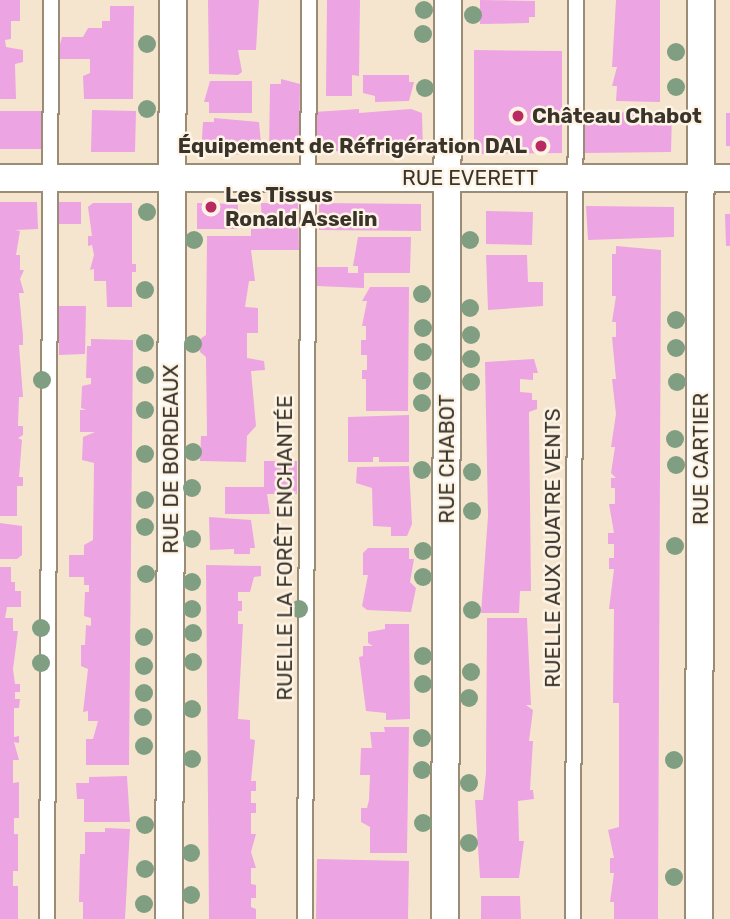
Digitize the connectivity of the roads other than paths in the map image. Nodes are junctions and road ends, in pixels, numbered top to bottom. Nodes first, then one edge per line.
1 (51, 0) edge
2 (173, 0) edge
3 (309, 0) edge
4 (448, 0) edge
5 (576, 0) edge
6 (701, 0) edge
7 (173, 175) junction
8 (52, 176) junction
9 (308, 176) junction
10 (0, 178) edge
11 (449, 178) junction
12 (575, 178) junction
13 (702, 178) junction
14 (730, 178) edge
15 (47, 919) edge
16 (169, 919) edge
17 (304, 919) edge
18 (445, 919) edge
19 (573, 919) edge
20 (699, 919) edge

1 - 8 lane
2 - 7 street, RUE DE BORDEAUX
3 - 9 lane, RUELLE LA FORÊT ENCHANTÉE
4 - 11 street, RUE CHABOT
5 - 12 lane, RUELLE AUX QUATRE VENTS
6 - 13 street, RUE CARTIER
7 - 8 street, RUE EVERETT
7 - 9 street, RUE EVERETT
7 - 16 street, RUE DE BORDEAUX
8 - 10 street, RUE EVERETT
8 - 15 lane
9 - 11 street, RUE EVERETT
9 - 17 lane, RUELLE LA FORÊT ENCHANTÉE
11 - 12 street, RUE EVERETT
11 - 18 street, RUE CHABOT
12 - 13 street, RUE EVERETT
12 - 19 lane, RUELLE AUX QUATRE VENTS
13 - 14 street, RUE EVERETT
13 - 20 street, RUE CARTIER

